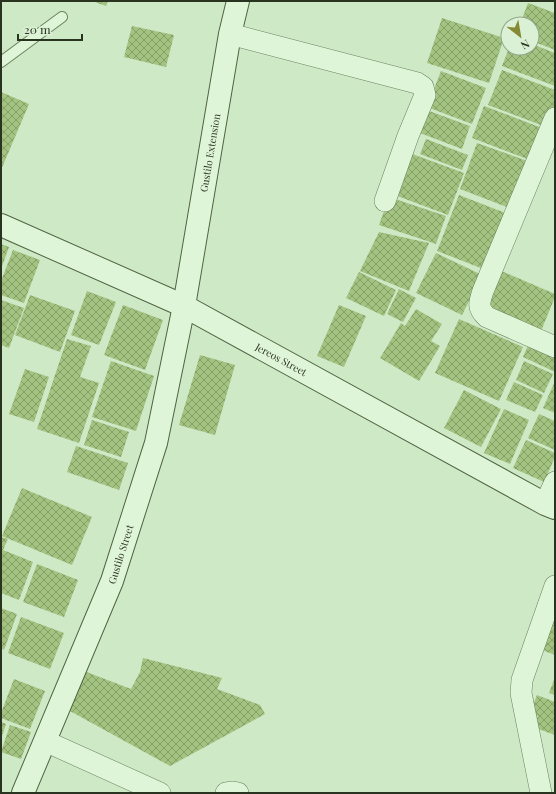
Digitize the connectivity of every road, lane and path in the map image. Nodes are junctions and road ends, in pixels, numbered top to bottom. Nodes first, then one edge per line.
1 (238, 1) edge
2 (62, 17) dead end
3 (230, 34) junction
4 (1, 62) edge
5 (555, 118) edge
6 (385, 201) dead end
7 (1, 225) edge
8 (184, 306) junction
9 (555, 347) edge
10 (555, 482) edge
11 (550, 506) edge
12 (555, 586) edge
13 (45, 740) junction
14 (24, 793) edge
15 (160, 793) edge
16 (226, 793) edge
17 (238, 793) edge
18 (541, 793) edge

1 - 3 street, Gustilo Extension
2 - 4 lane
3 - 6 street
3 - 8 street, Gustilo Extension
5 - 9 street
7 - 8 street, Jereos Street
8 - 11 street, Jereos Street
8 - 13 street, Gustilo Street
10 - 11 street
12 - 18 street
13 - 14 street, Gustilo Street
13 - 15 street
16 - 17 street

